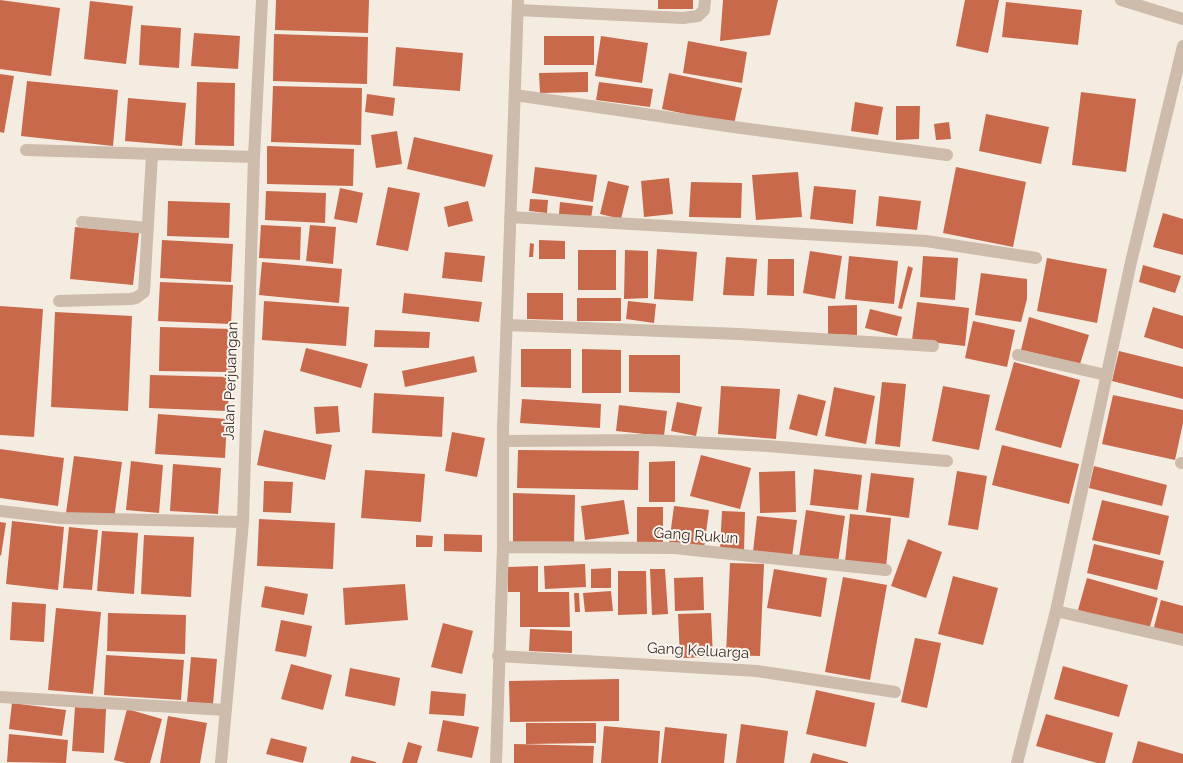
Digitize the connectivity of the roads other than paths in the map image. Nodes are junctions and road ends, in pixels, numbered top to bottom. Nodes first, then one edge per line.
1 (262, 0) edge
2 (705, 0) edge
3 (1121, 0) edge
4 (518, 5) edge
5 (1183, 19) edge
6 (1183, 46) edge
7 (516, 95) junction
8 (26, 150) dead end
9 (152, 155) junction
10 (947, 155) dead end
11 (254, 157) junction
12 (510, 217) junction
13 (82, 222) dead end
14 (148, 228) junction
15 (1036, 258) dead end
16 (59, 301) dead end
17 (507, 325) junction
18 (933, 346) dead end
19 (1018, 355) dead end
20 (1106, 375) junction
21 (503, 441) junction
22 (947, 462) dead end
23 (0, 511) edge
24 (243, 522) junction
25 (503, 547) junction
26 (886, 570) dead end
27 (1056, 611) junction
28 (1183, 640) edge
29 (498, 656) junction
30 (895, 692) dead end
31 (0, 697) edge
32 (226, 710) junction
33 (221, 763) edge
34 (496, 763) edge
35 (1017, 763) edge

1 - 11 street, Jalan Perjuangan
2 - 4 street
3 - 5 street
4 - 7 street
6 - 20 street
7 - 10 street
7 - 12 street
8 - 9 street
9 - 11 street
9 - 14 street
11 - 24 street, Jalan Perjuangan
12 - 15 street
12 - 17 street
13 - 14 street
14 - 16 street
17 - 18 street
17 - 21 street
19 - 20 street
20 - 27 street
21 - 22 street
21 - 25 street
23 - 24 street
24 - 32 street, Jalan Perjuangan
25 - 26 street, Gang Rukun
25 - 29 street
27 - 28 street
27 - 35 street
29 - 30 street, Gang Keluarga
29 - 34 street
31 - 32 street
32 - 33 street, Jalan Perjuangan

